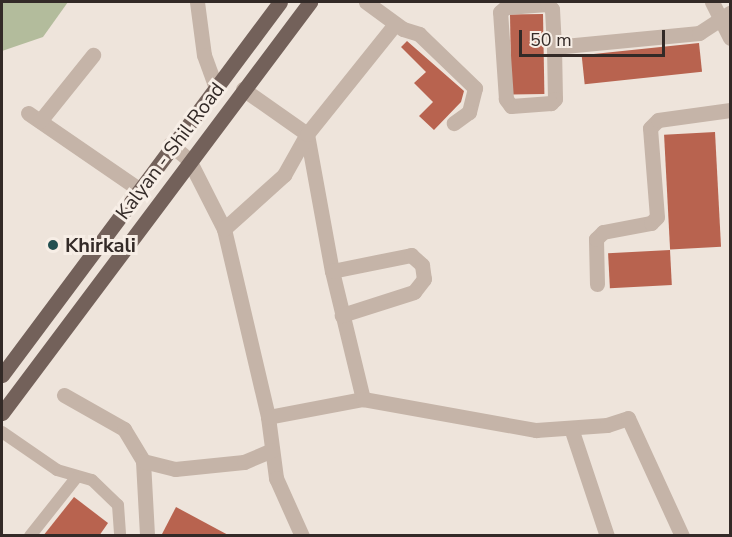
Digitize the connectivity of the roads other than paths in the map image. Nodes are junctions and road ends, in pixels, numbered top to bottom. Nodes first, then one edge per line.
1 (197, 2) edge
2 (280, 2) edge
3 (310, 2) edge
4 (366, 2) edge
5 (712, 2) edge
6 (727, 16) edge
7 (395, 24) junction
8 (730, 38) edge
9 (554, 47) junction
10 (93, 54) dead end
11 (215, 87) junction
12 (243, 90) junction
13 (730, 110) edge
14 (454, 123) dead end
15 (307, 134) junction
16 (170, 144) junction
17 (189, 160) junction
18 (140, 190) junction
19 (224, 229) junction
20 (332, 271) junction
21 (597, 284) dead end
22 (342, 315) junction
23 (2, 375) edge
24 (64, 395) dead end
25 (363, 399) junction
26 (2, 413) edge
27 (268, 417) junction
28 (571, 428) junction
29 (2, 432) edge
30 (272, 450) junction
31 (142, 461) junction
32 (76, 478) junction
33 (30, 536) edge
34 (120, 536) edge
35 (147, 536) edge
36 (302, 536) edge
37 (607, 536) edge
38 (682, 536) edge

1 - 11 street
2 - 11 main road, Kalyan - Shil Road
3 - 12 main road, Kalyan - Shil Road
4 - 7 street
5 - 6 street
6 - 8 street
6 - 9 street
7 - 14 street
7 - 15 street
9 - 9 street
10 - 18 street
11 - 16 main road, Kalyan - Shil Road
12 - 15 street
12 - 17 main road, Kalyan - Shil Road
13 - 21 street
15 - 19 street
15 - 20 street
16 - 17 street
16 - 18 main road, Kalyan - Shil Road
17 - 19 street
17 - 26 main road, Kalyan - Shil Road
18 - 23 main road, Kalyan - Shil Road
19 - 27 street
20 - 22 street
20 - 22 street
22 - 25 street
24 - 31 street
25 - 27 street
25 - 28 street
27 - 30 street
28 - 37 street
28 - 38 street
29 - 32 lane
30 - 31 street
30 - 36 street
31 - 35 street
32 - 33 lane
32 - 34 lane

